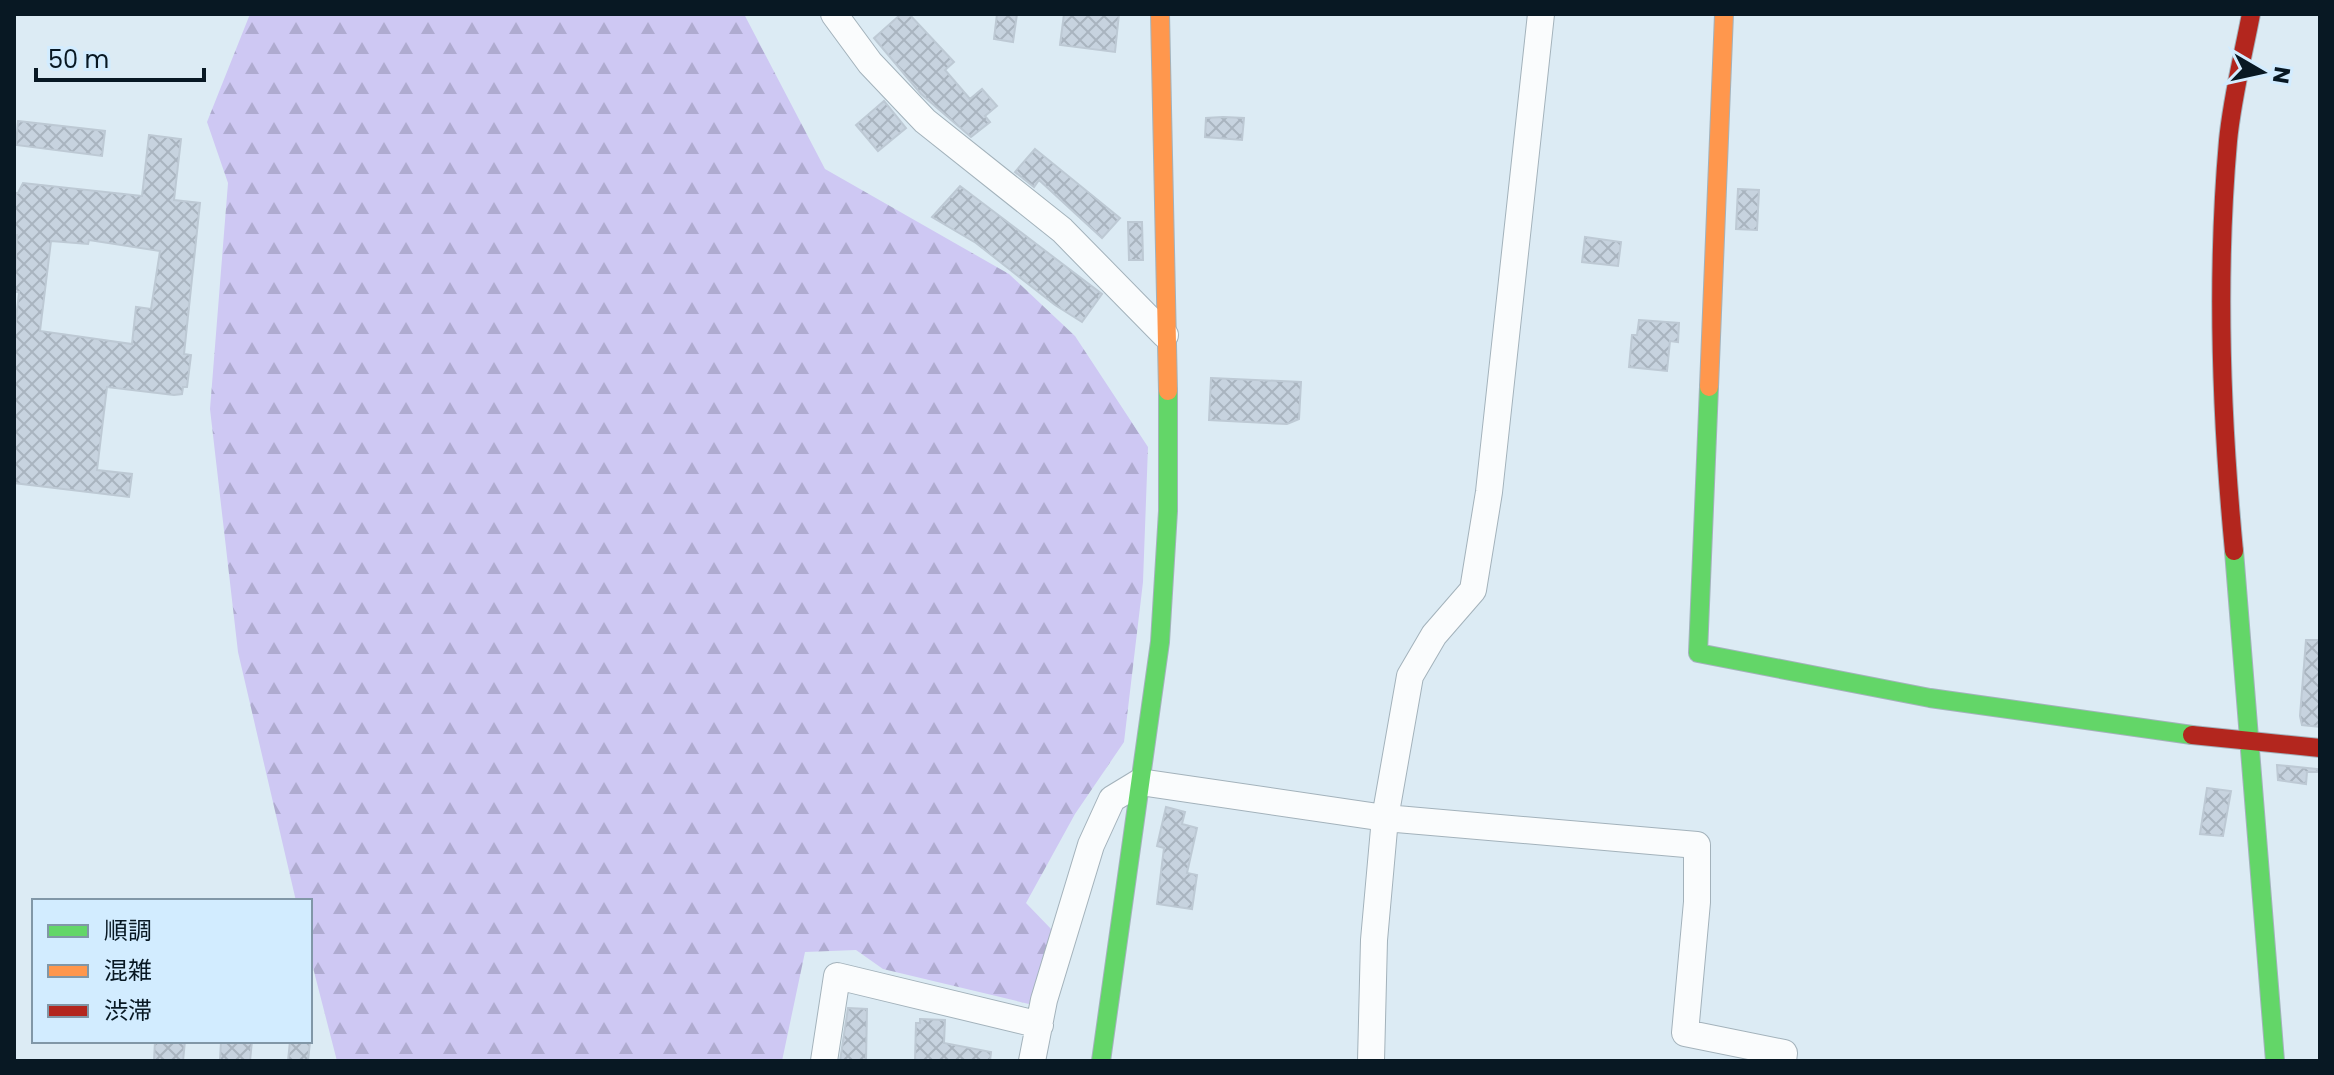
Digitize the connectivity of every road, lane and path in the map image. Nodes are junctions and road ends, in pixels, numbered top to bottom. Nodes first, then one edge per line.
1 (834, 14) edge
2 (1160, 14) edge
3 (1541, 14) edge
4 (1724, 14) edge
5 (2251, 14) edge
6 (1165, 335) junction
7 (2252, 742) junction
8 (2320, 748) edge
9 (1140, 782) junction
10 (1385, 818) junction
11 (1040, 1025) junction
12 (824, 1061) edge
13 (1032, 1061) edge
14 (1101, 1061) edge
15 (1371, 1061) edge
16 (1783, 1061) edge
17 (2275, 1061) edge

1 - 6 street
2 - 6 street
3 - 10 street
4 - 7 street
5 - 7 street
6 - 9 street
7 - 8 street
7 - 17 street
9 - 10 street
9 - 11 street
9 - 14 street
10 - 15 street
10 - 16 street
11 - 12 street
11 - 13 street

